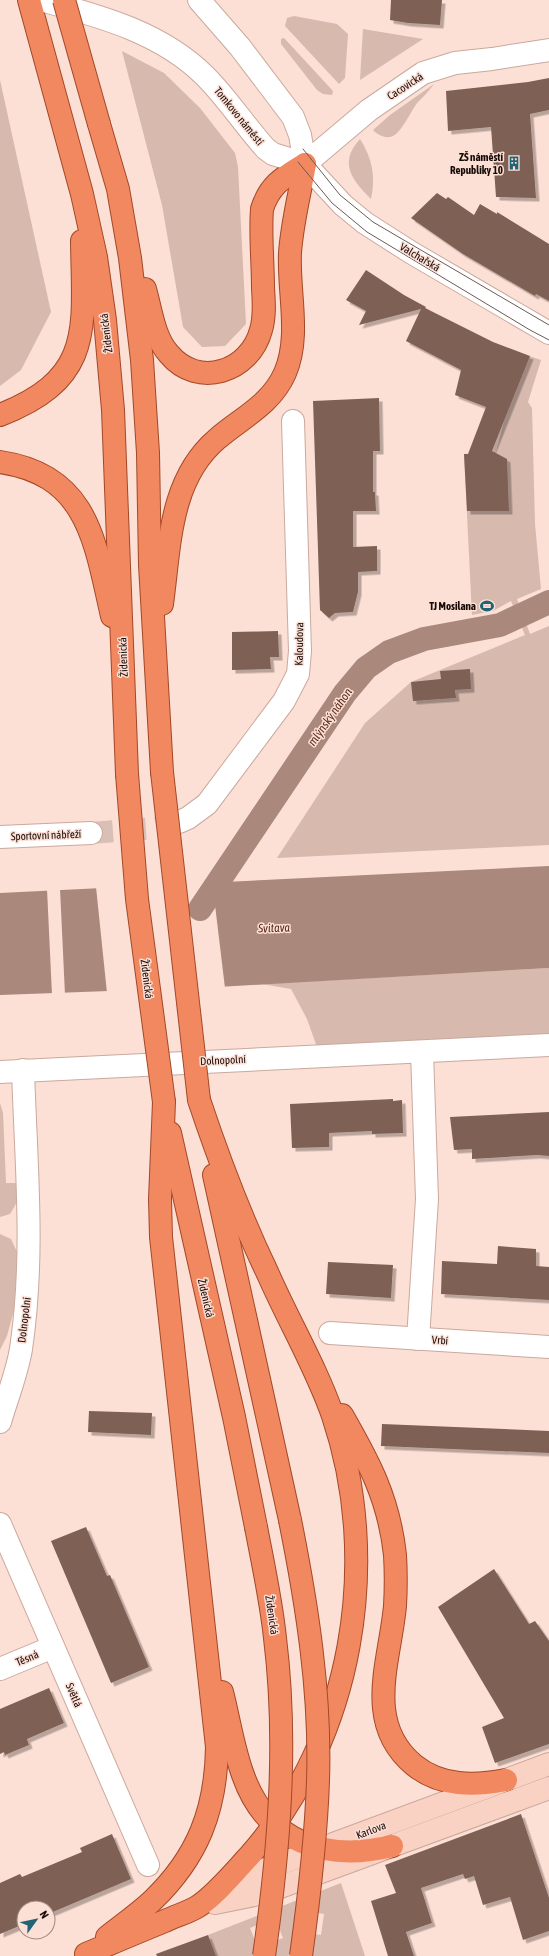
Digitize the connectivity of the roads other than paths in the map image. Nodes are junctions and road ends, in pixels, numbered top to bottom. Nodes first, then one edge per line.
1 (29, 0) edge
2 (41, 0) edge
3 (64, 0) edge
4 (199, 0) edge
5 (549, 50) edge
6 (305, 164) junction
7 (118, 188) junction
8 (82, 194) junction
9 (549, 333) edge
10 (0, 415) edge
11 (293, 422) dead end
12 (0, 462) edge
13 (155, 659) junction
14 (124, 668) junction
15 (179, 822) tunnel mouth
16 (91, 833) tunnel mouth
17 (0, 837) edge
18 (549, 1045) edge
19 (422, 1052) junction
20 (23, 1070) junction
21 (0, 1072) edge
22 (199, 1100) junction
23 (164, 1102) junction
24 (330, 1334) dead end
25 (418, 1339) junction
26 (549, 1348) edge
27 (312, 1364) junction
28 (0, 1422) edge
29 (0, 1524) edge
30 (202, 1611) junction
31 (53, 1647) junction
32 (0, 1670) edge
33 (549, 1764) edge
34 (506, 1780) junction
35 (549, 1788) edge
36 (274, 1824) junction
37 (392, 1846) junction
38 (320, 1849) junction
39 (148, 1865) dead end
40 (198, 1906) junction
41 (264, 1956) edge
42 (301, 1956) edge

1 - 8 highway, Židenická
2 - 6 street, Tomkovo náměstí
3 - 7 highway, bridge
4 - 6 street
5 - 6 street, Cacovická
6 - 7 highway
6 - 9 street, Valchařská
6 - 13 highway
7 - 13 highway
8 - 10 highway
8 - 14 highway, Židenická
11 - 15 street, Kaloudova
12 - 14 highway
13 - 22 highway, bridge
14 - 23 highway, Židenická, bridge
16 - 17 street, Sportovní nábřeží
18 - 19 street, Dolnopolní
19 - 20 street, Dolnopolní
19 - 25 street
20 - 21 street, Dolnopolní
20 - 28 street, Dolnopolní
22 - 27 highway
22 - 42 highway, bridge
23 - 30 highway
23 - 41 highway, Židenická, bridge
24 - 25 street, Vrbí
25 - 26 street, Vrbí
27 - 34 highway
27 - 36 highway
29 - 31 street, Světlá
30 - 36 highway
30 - 40 highway, Karlova
31 - 32 street, Těsná
31 - 39 street, Světlá
33 - 34 main road, Karlova
34 - 38 main road, Karlova
35 - 37 main road, Karlova
36 - 38 highway
36 - 40 highway
37 - 38 highway
37 - 40 main road, Karlova
38 - 40 main road, Karlova

